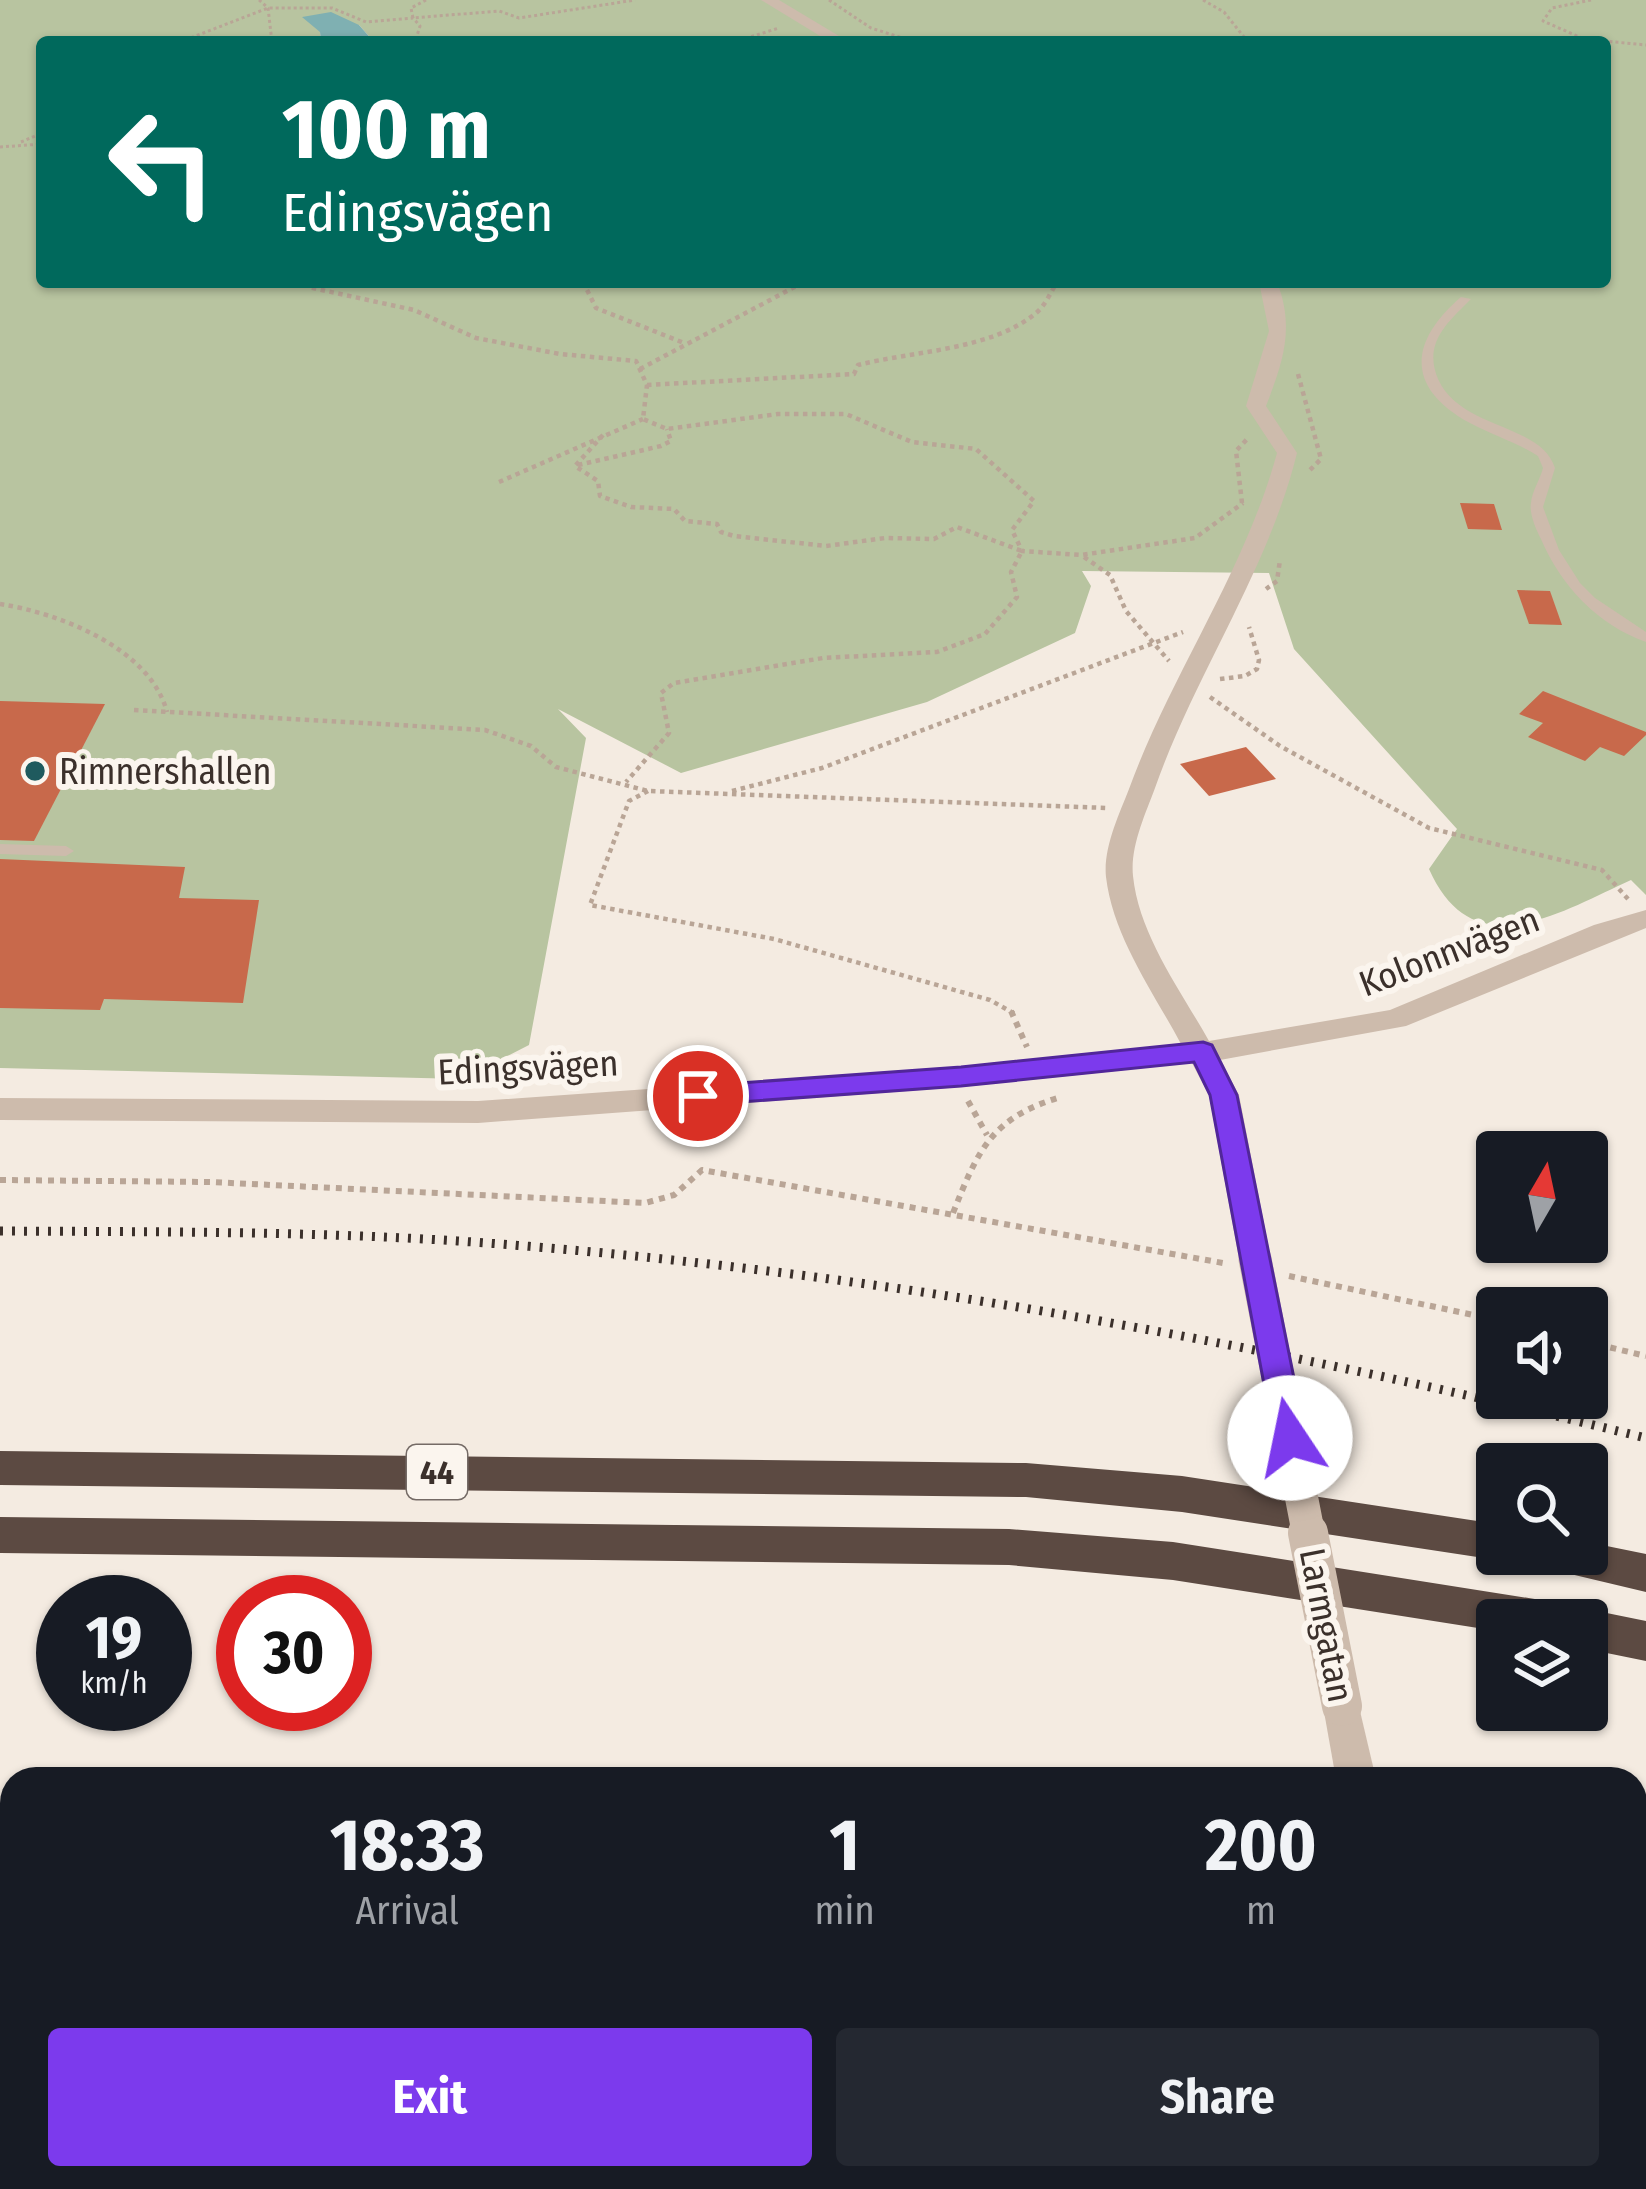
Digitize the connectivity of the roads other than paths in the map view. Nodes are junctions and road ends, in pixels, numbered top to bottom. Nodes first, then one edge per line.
1 (768, 0) edge
2 (831, 36) edge
3 (1271, 288) edge
4 (1465, 299) dead end
5 (1646, 638) edge
6 (0, 849) edge
7 (66, 851) dead end
8 (1646, 919) edge
9 (1203, 1052) junction
10 (0, 1108) edge
11 (0, 1468) edge
12 (0, 1534) edge
13 (1476, 1539) edge
14 (1608, 1565) edge
15 (1646, 1573) edge
16 (1476, 1609) edge
17 (1608, 1633) edge
18 (1646, 1641) edge
19 (1354, 1767) edge

1 - 2 street
3 - 9 street, Larmgatan
4 - 5 lane
6 - 7 lane
8 - 9 street, Kolonnvägen
9 - 10 street, Edingsvägen
9 - 19 street, Larmgatan, bridge
11 - 13 highway, 44
12 - 16 highway, 44
14 - 15 highway
17 - 18 highway

